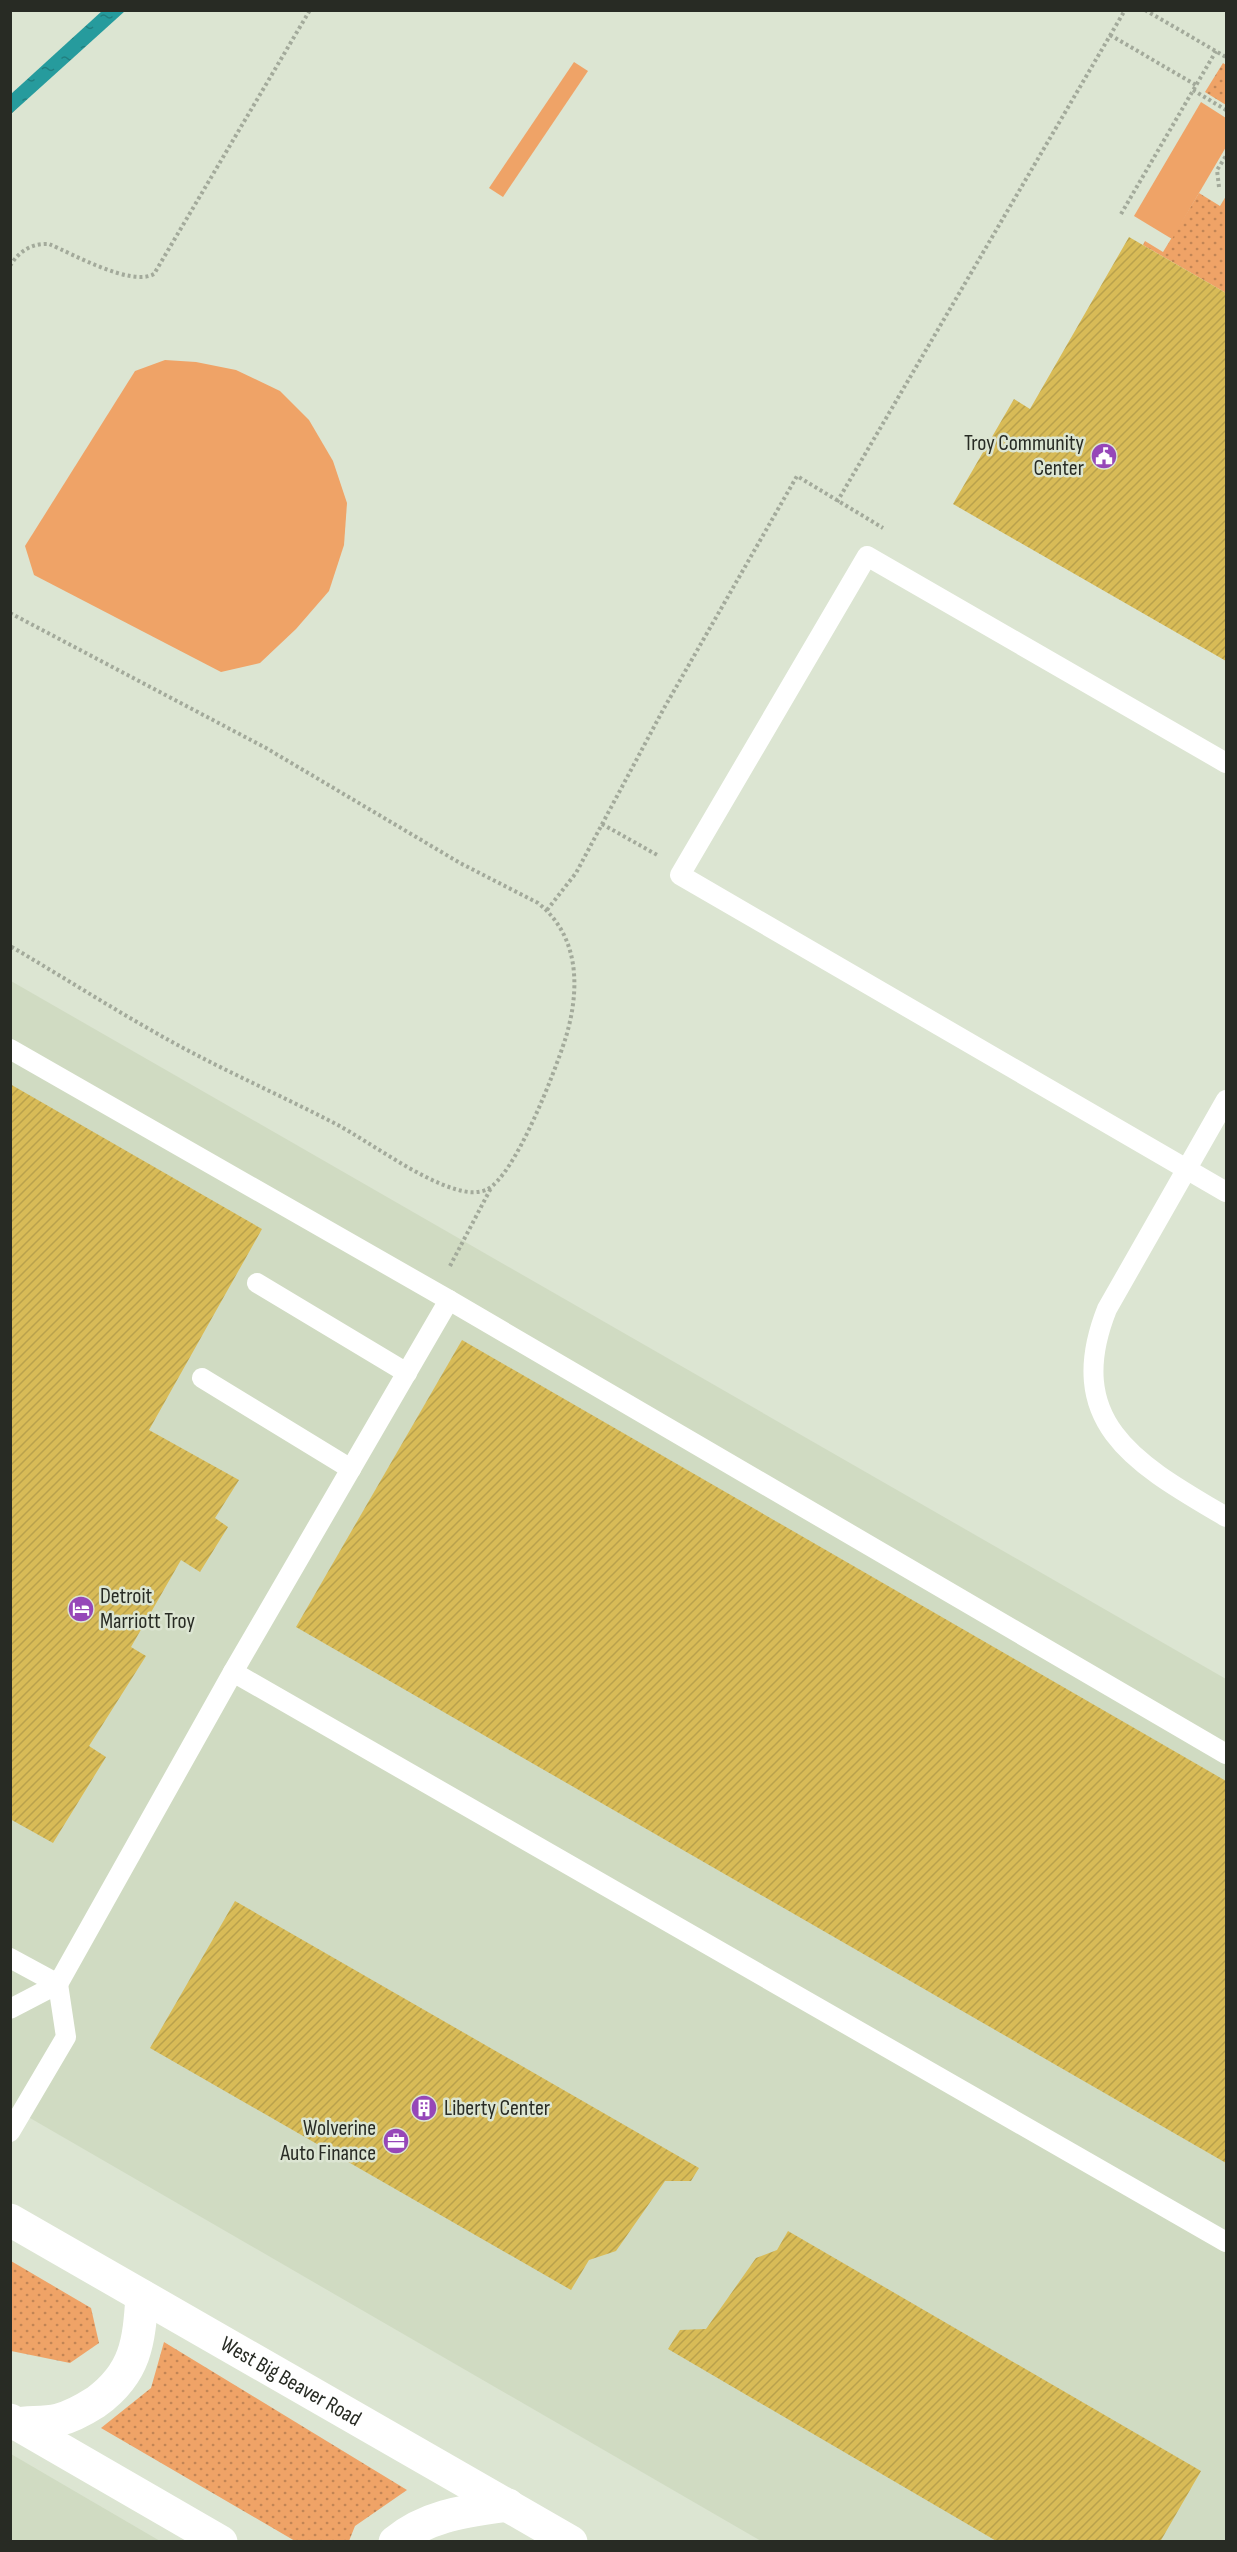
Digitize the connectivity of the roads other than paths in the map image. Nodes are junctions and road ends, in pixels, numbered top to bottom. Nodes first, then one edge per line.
1 (1227, 763) edge
2 (10, 1049) edge
3 (1227, 1100) edge
4 (1187, 1169) junction
5 (1227, 1192) edge
6 (257, 1283) dead end
7 (442, 1296) junction
8 (407, 1373) junction
9 (202, 1378) dead end
10 (351, 1468) junction
11 (1227, 1517) edge
12 (233, 1672) junction
13 (1227, 1754) edge
14 (10, 1958) edge
15 (58, 1984) junction
16 (10, 2010) edge
17 (10, 2132) edge
18 (10, 2220) edge
19 (1227, 2242) edge
20 (142, 2296) junction
21 (13, 2422) edge
22 (508, 2505) junction
23 (221, 2541) edge
24 (395, 2541) edge
25 (571, 2541) edge

1 - 4 lane
2 - 7 lane
3 - 4 lane
4 - 5 lane
4 - 11 lane
6 - 8 lane
7 - 8 lane
7 - 13 lane
8 - 10 lane
9 - 10 lane
10 - 12 lane
12 - 15 lane
12 - 19 lane
14 - 15 lane
15 - 16 lane
15 - 17 lane
18 - 20 main road, West Big Beaver Road
20 - 21 main road
20 - 22 main road, West Big Beaver Road
21 - 23 main road
22 - 24 main road
22 - 25 main road, West Big Beaver Road

